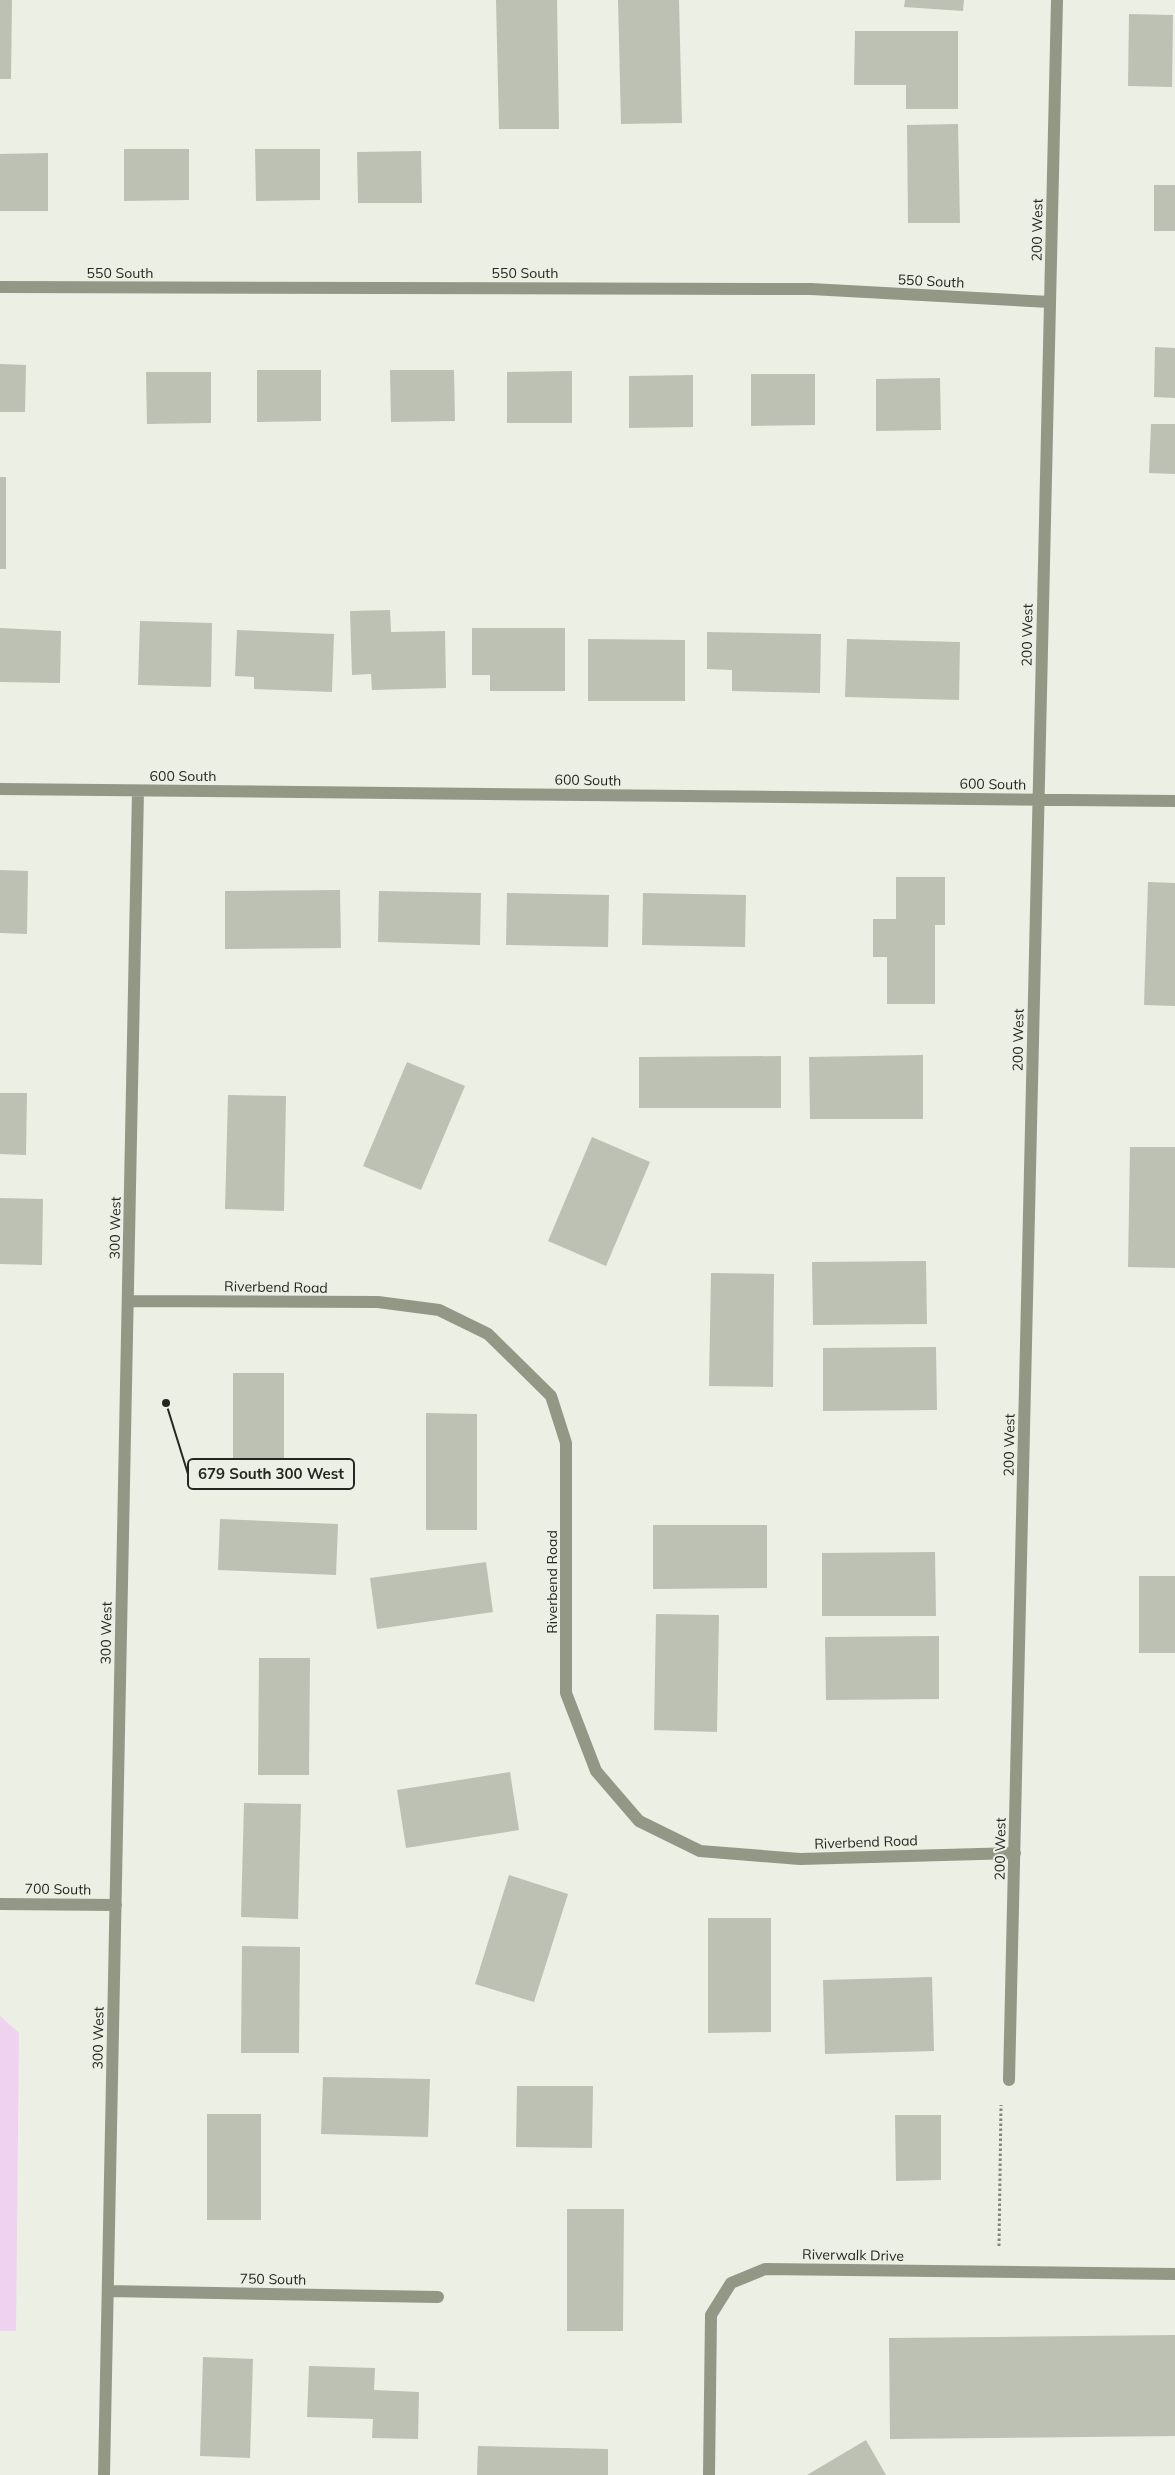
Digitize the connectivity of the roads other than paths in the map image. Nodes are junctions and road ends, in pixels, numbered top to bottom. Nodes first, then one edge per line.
1 (1057, 0) edge
2 (0, 287) edge
3 (1050, 302) junction
4 (0, 789) edge
5 (138, 791) junction
6 (1039, 800) junction
7 (1175, 801) edge
8 (128, 1301) junction
9 (1014, 1853) junction
10 (0, 1904) edge
11 (116, 1905) junction
12 (1009, 2080) dead end
13 (1175, 2274) edge
14 (108, 2291) junction
15 (438, 2297) dead end
16 (104, 2475) edge
17 (709, 2475) edge

1 - 3 street, 200 West
2 - 3 street, 550 South
3 - 6 street, 200 West
4 - 5 street, 600 South
5 - 6 street, 600 South
5 - 8 street, 300 West
6 - 7 street, 600 South
6 - 9 street, 200 West
8 - 9 street, Riverbend Road
8 - 11 street, 300 West
9 - 12 street, 200 West
10 - 11 street, 700 South
11 - 14 street, 300 West
13 - 17 street, Riverwalk Drive
14 - 15 street, 750 South
14 - 16 street, 300 West

